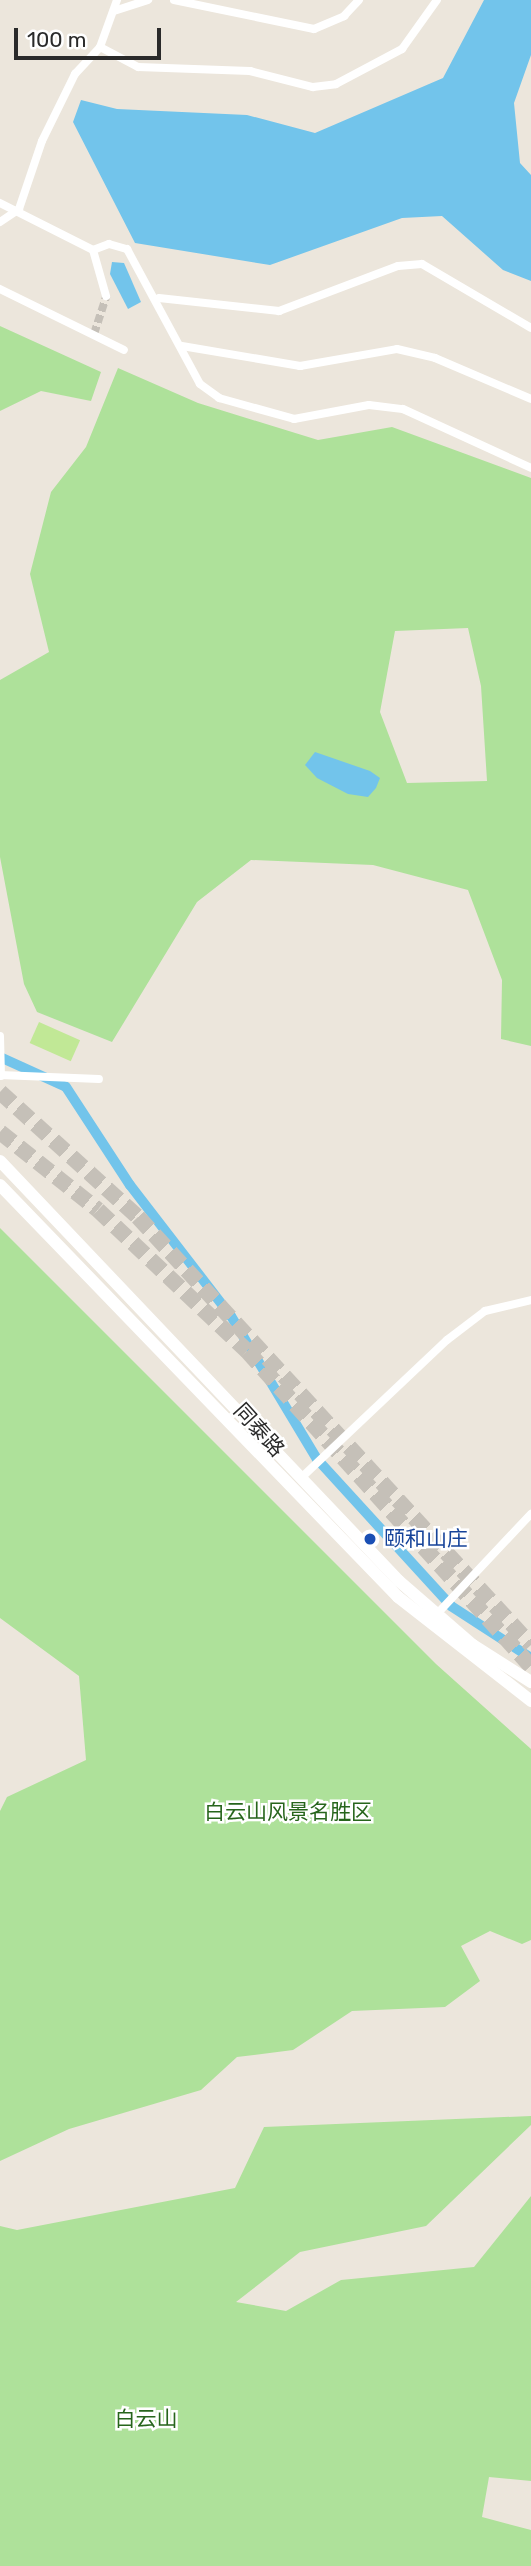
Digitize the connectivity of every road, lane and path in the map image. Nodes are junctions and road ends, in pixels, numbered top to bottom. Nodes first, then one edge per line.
1 (117, 0) edge
2 (148, 0) edge
3 (174, 0) edge
4 (359, 0) edge
5 (437, 0) edge
6 (114, 11) junction
7 (100, 47) junction
8 (0, 203) edge
9 (19, 209) junction
10 (0, 222) edge
11 (93, 250) junction
12 (0, 289) edge
13 (106, 296) tunnel mouth
14 (159, 298) junction
15 (531, 328) edge
16 (183, 346) junction
17 (124, 350) dead end
18 (531, 399) edge
19 (531, 468) edge
20 (0, 1036) edge
21 (1, 1075) edge
22 (99, 1079) dead end
23 (0, 1161) edge
24 (0, 1185) edge
25 (531, 1300) edge
26 (301, 1478) junction
27 (531, 1514) edge
28 (436, 1615) junction
29 (531, 1682) edge
30 (531, 1701) edge

1 - 6 street
2 - 6 street
3 - 4 street
5 - 7 street
6 - 7 street
7 - 9 street
8 - 9 street
9 - 10 street
9 - 11 street
11 - 13 street
11 - 14 street
12 - 17 street
14 - 15 street
14 - 16 street
16 - 18 street
16 - 19 street
20 - 21 street
21 - 22 street
23 - 26 main road, 同泰路
24 - 30 main road, 同泰路
25 - 26 street
26 - 28 main road, 同泰路
27 - 28 street
28 - 29 main road, 同泰路

